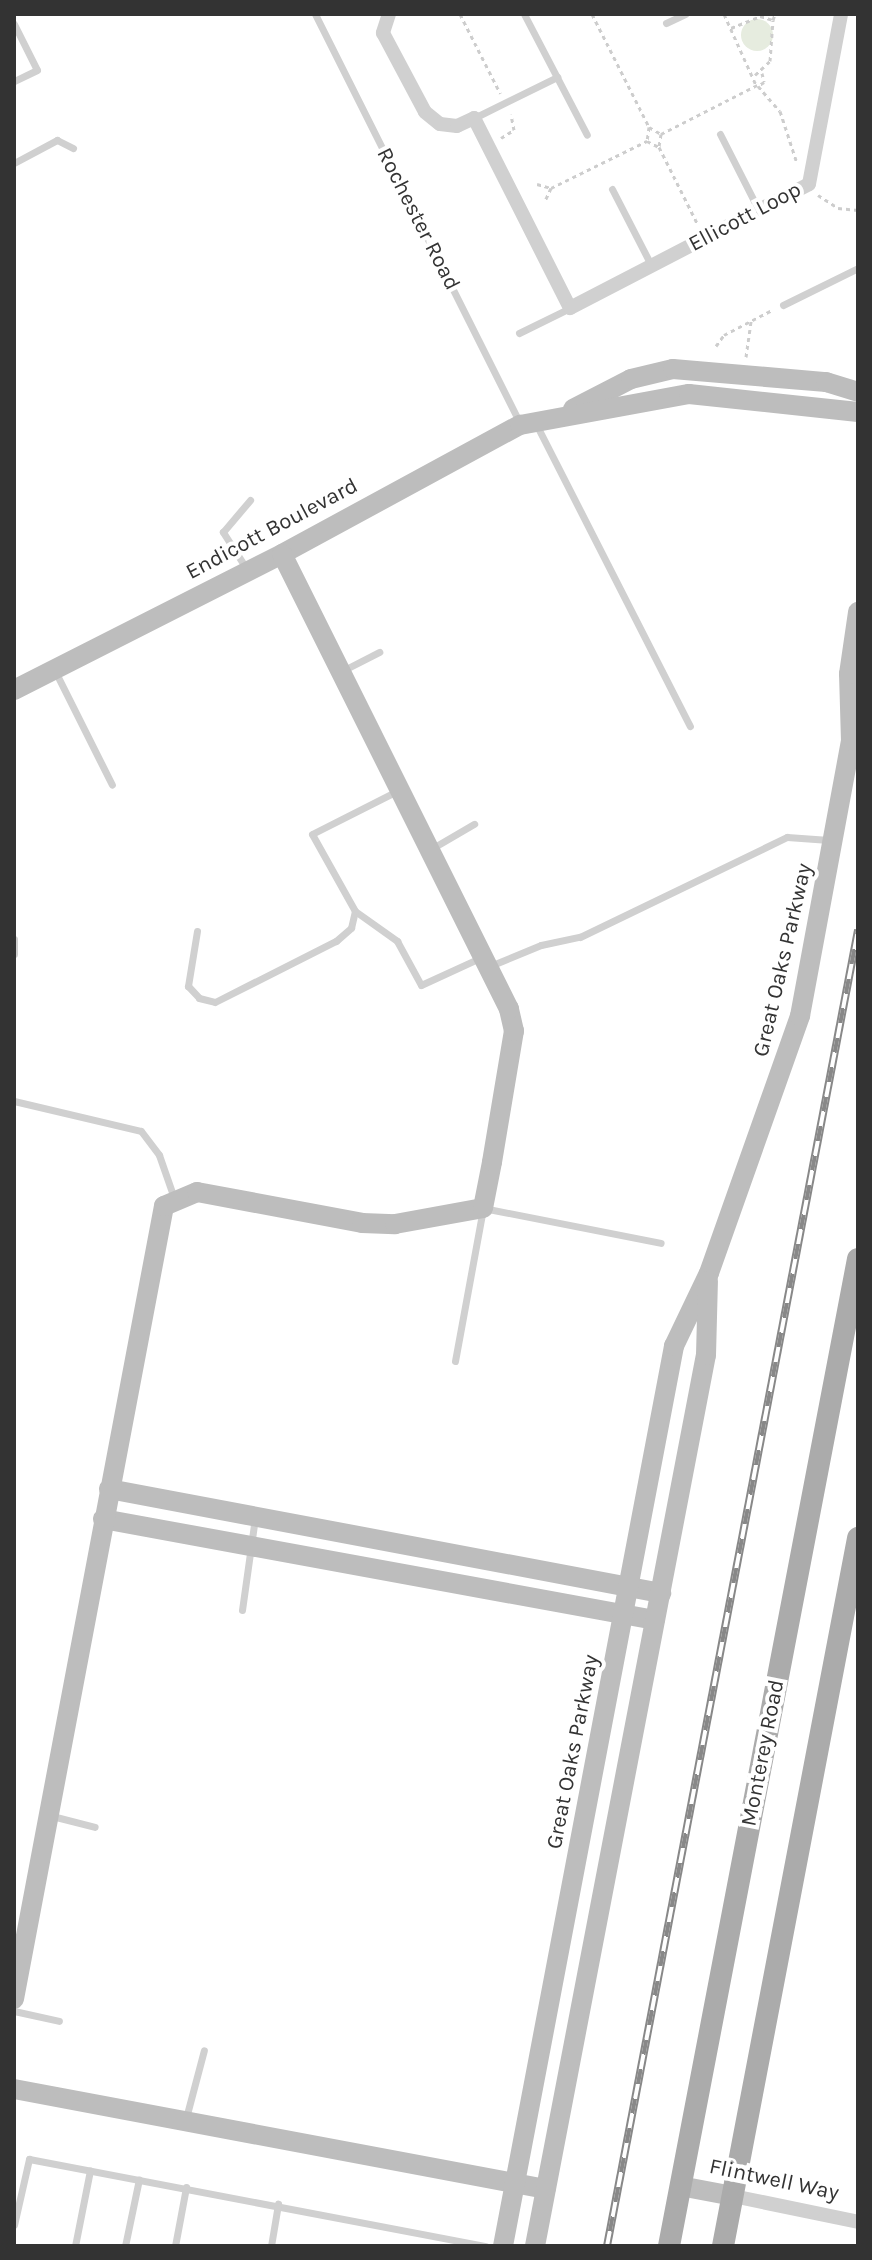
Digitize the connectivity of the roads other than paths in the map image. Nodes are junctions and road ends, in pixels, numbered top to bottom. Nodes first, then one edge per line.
1 (315, 14) edge
2 (389, 14) edge
3 (524, 14) edge
4 (685, 14) edge
5 (841, 14) edge
6 (666, 23) dead end
7 (14, 24) edge
8 (557, 77) junction
9 (14, 81) edge
10 (474, 118) junction
11 (720, 134) dead end
12 (587, 135) dead end
13 (73, 148) dead end
14 (14, 163) edge
15 (612, 189) dead end
16 (759, 212) junction
17 (651, 267) junction
18 (858, 268) edge
19 (783, 305) road end
20 (570, 308) junction
21 (519, 333) dead end
22 (787, 378) junction
23 (858, 392) edge
24 (784, 404) junction
25 (858, 412) edge
26 (537, 422) junction
27 (250, 500) dead end
28 (282, 554) junction
29 (248, 571) junction
30 (858, 612) edge
31 (379, 652) dead end
32 (54, 669) junction
33 (340, 672) junction
34 (14, 690) edge
35 (690, 726) dead end
36 (854, 732) edge
37 (112, 785) dead end
38 (399, 790) junction
39 (474, 824) dead end
40 (834, 840) junction
41 (429, 849) junction
42 (355, 911) junction
43 (197, 931) dead end
44 (14, 939) edge
45 (14, 954) edge
46 (485, 961) junction
47 (14, 1101) edge
48 (174, 1198) junction
49 (483, 1208) junction
50 (661, 1243) dead end
51 (858, 1259) edge
52 (709, 1273) junction
53 (455, 1361) dead end
54 (109, 1489) junction
55 (256, 1515) junction
56 (103, 1519) junction
57 (858, 1538) edge
58 (251, 1545) junction
59 (629, 1587) junction
60 (661, 1593) junction
61 (242, 1610) dead end
62 (623, 1615) junction
63 (655, 1620) junction
64 (52, 1816) junction
65 (95, 1827) dead end
66 (14, 1999) edge
67 (14, 2011) edge
68 (59, 2021) dead end
69 (204, 2050) dead end
70 (14, 2089) edge
71 (185, 2123) junction
72 (90, 2170) junction
73 (139, 2179) junction
74 (514, 2184) junction
75 (680, 2186) junction
76 (186, 2187) junction
77 (546, 2189) junction
78 (733, 2196) junction
79 (278, 2204) junction
80 (858, 2222) edge
81 (14, 2225) edge
82 (75, 2246) edge
83 (125, 2246) edge
84 (175, 2246) edge
85 (271, 2246) edge
86 (486, 2246) edge
87 (503, 2246) edge
88 (535, 2246) edge
89 (669, 2246) edge
90 (723, 2246) edge

1 - 26 lane, Rochester Road
2 - 10 street
3 - 8 lane
4 - 6 lane
5 - 16 street, Ellicott Loop
7 - 9 lane
8 - 10 lane
8 - 12 lane
10 - 20 street
11 - 16 lane
13 - 14 lane
15 - 17 lane
16 - 17 street, Ellicott Loop
17 - 20 street, Ellicott Loop
18 - 19 lane
20 - 21 lane, Ellicott Loop
22 - 23 street, Endicott Boulevard
22 - 24 street
22 - 26 street, Endicott Boulevard
24 - 25 street, Endicott Boulevard
24 - 26 street, Endicott Boulevard
26 - 28 street, Endicott Boulevard
26 - 35 lane, Rochester Road
27 - 29 lane
28 - 29 street, Endicott Boulevard
28 - 33 street
29 - 32 street, Endicott Boulevard
30 - 36 street, Great Oaks Parkway
31 - 33 lane
32 - 34 street, Endicott Boulevard
32 - 37 lane
33 - 38 street
36 - 40 street, Great Oaks Parkway
38 - 41 street
38 - 42 lane
39 - 41 lane
40 - 46 lane
40 - 52 street, Great Oaks Parkway
41 - 46 street
42 - 43 lane
42 - 46 lane
44 - 45 lane
46 - 49 street
47 - 48 lane
48 - 49 street
48 - 54 street
49 - 50 lane
49 - 53 lane
51 - 75 main road, Monterey Road
52 - 59 street, Great Oaks Parkway
52 - 60 street, Great Oaks Parkway
54 - 55 street
54 - 56 street
55 - 58 lane
55 - 59 street
56 - 58 street
56 - 64 street
57 - 78 main road
58 - 61 lane
58 - 62 street
59 - 60 street
59 - 62 street, Great Oaks Parkway
60 - 63 street, Great Oaks Parkway
62 - 63 street
62 - 74 street, Great Oaks Parkway
63 - 77 street, Great Oaks Parkway
64 - 65 lane
64 - 66 street
67 - 68 lane
69 - 71 lane
70 - 71 street
71 - 74 street
72 - 73 lane
72 - 81 lane
72 - 82 lane
73 - 76 lane
73 - 83 lane
74 - 77 street
74 - 87 street, Great Oaks Parkway
75 - 78 street, Flintwell Way
75 - 89 main road, Monterey Road
76 - 79 lane
76 - 84 lane
77 - 88 street, Great Oaks Parkway
78 - 80 street, Flintwell Way
78 - 90 main road
79 - 85 lane
79 - 86 lane

